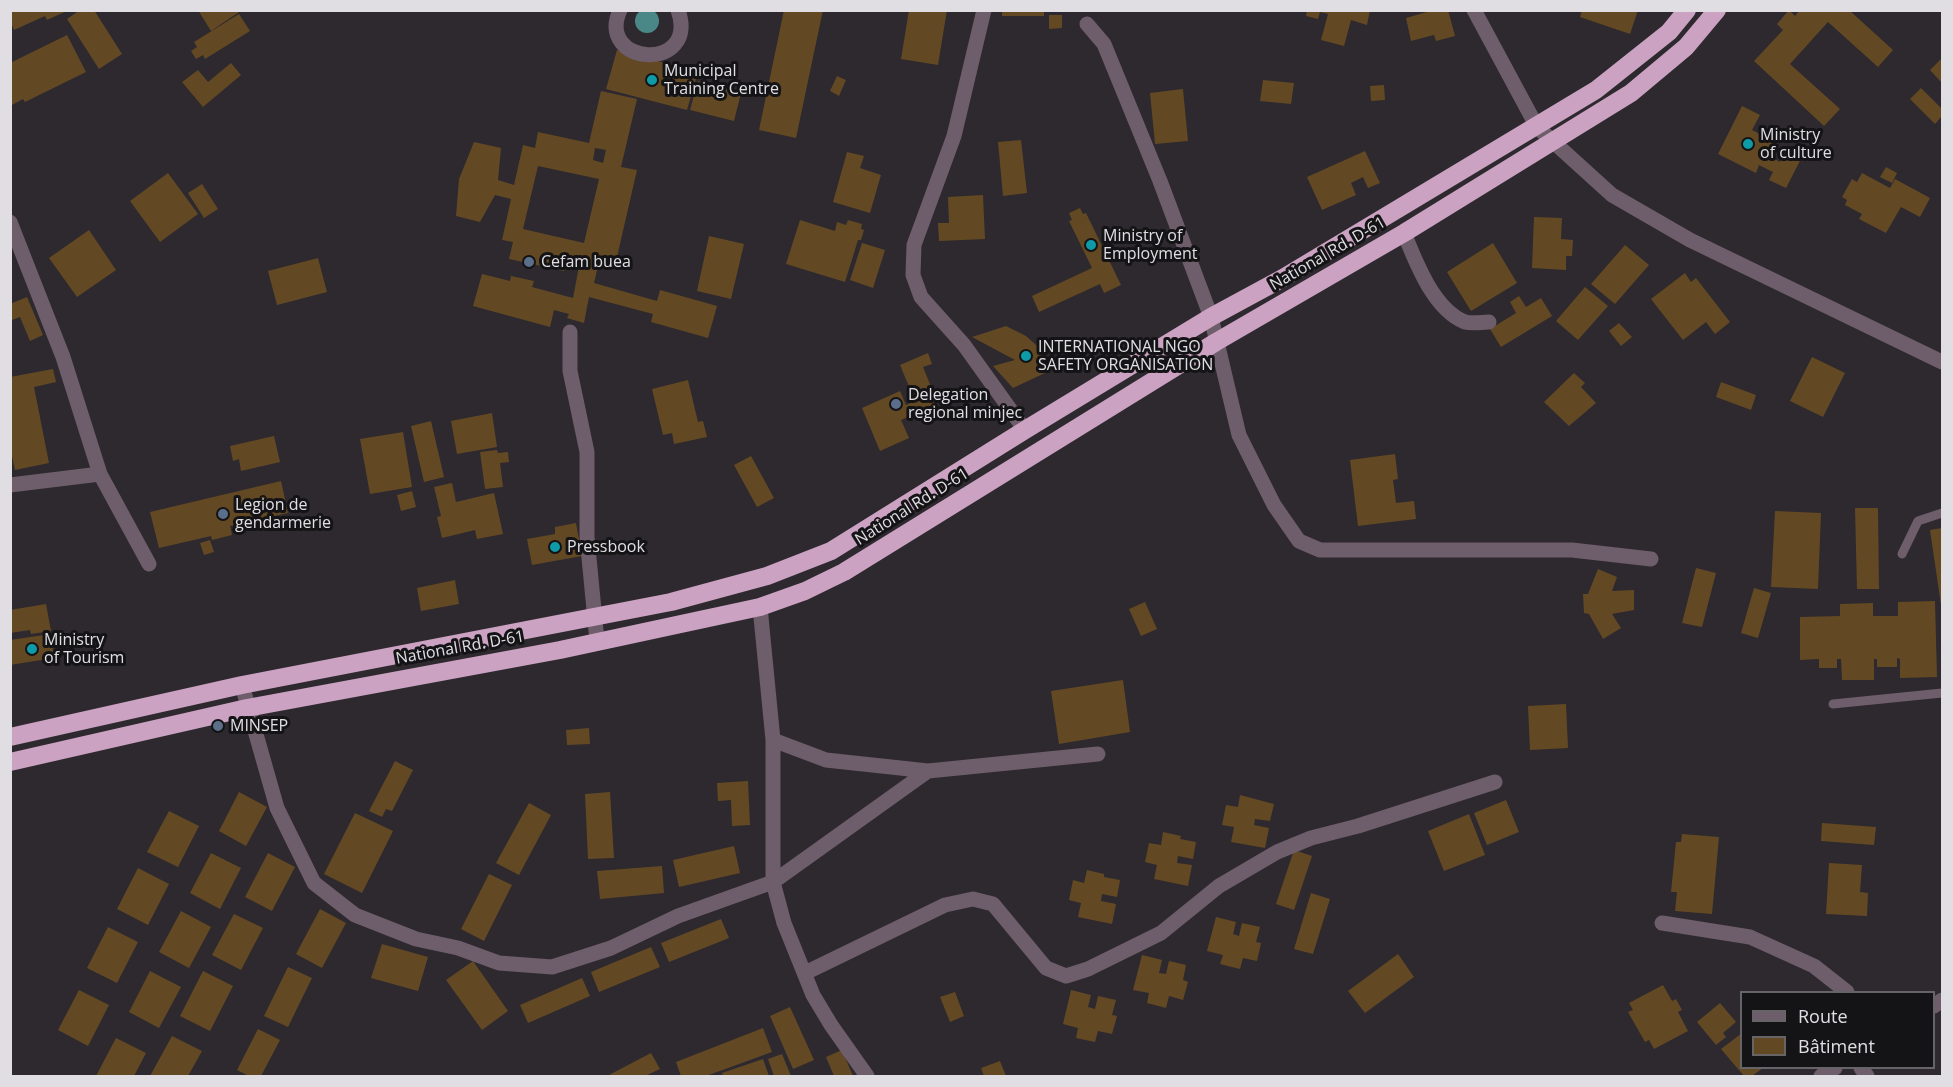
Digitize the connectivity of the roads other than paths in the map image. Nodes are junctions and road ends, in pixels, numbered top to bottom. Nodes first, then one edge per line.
1 (620, 10) edge
2 (678, 10) edge
3 (984, 10) edge
4 (1474, 10) edge
5 (1687, 10) edge
6 (1717, 10) edge
7 (1087, 24) dead end
8 (1537, 127) junction
9 (1552, 143) junction
10 (10, 222) edge
11 (1404, 233) junction
12 (1211, 318) junction
13 (1489, 322) dead end
14 (570, 332) dead end
15 (1216, 342) junction
16 (1942, 362) edge
17 (1025, 430) junction
18 (99, 474) junction
19 (10, 485) edge
20 (1942, 513) edge
21 (1902, 555) dead end
22 (1651, 559) dead end
23 (149, 564) dead end
24 (760, 607) junction
25 (594, 618) junction
26 (597, 641) junction
27 (242, 685) junction
28 (1942, 693) edge
29 (1833, 704) dead end
30 (247, 708) junction
31 (10, 737) edge
32 (773, 740) junction
33 (1098, 754) dead end
34 (10, 762) edge
35 (928, 771) junction
36 (1495, 782) dead end
37 (773, 882) junction
38 (1662, 924) dead end
39 (805, 973) junction
40 (1845, 991) edge
41 (867, 1077) edge

1 - 2 street
3 - 17 street
4 - 8 street
5 - 8 highway, National Rd. D-61
6 - 9 highway, National Rd. D-61
7 - 12 street
8 - 9 street
8 - 12 highway, National Rd. D-61
9 - 11 highway, National Rd. D-61
9 - 16 street
10 - 18 street
11 - 13 street
11 - 15 highway, National Rd. D-61
12 - 15 street
12 - 17 highway, National Rd. D-61
14 - 25 street
15 - 22 street
15 - 24 highway, National Rd. D-61
17 - 25 highway, National Rd. D-61
18 - 19 street
18 - 23 street
20 - 21 lane
24 - 26 highway, National Rd. D-61
24 - 32 street
25 - 26 street
25 - 27 highway, National Rd. D-61
26 - 30 highway, National Rd. D-61
27 - 30 street
27 - 31 highway, National Rd. D-61
28 - 29 lane
30 - 34 highway, National Rd. D-61
30 - 37 street
32 - 35 street
32 - 37 street
33 - 35 street
35 - 37 street
36 - 39 street
37 - 39 street
38 - 40 street
39 - 41 street

